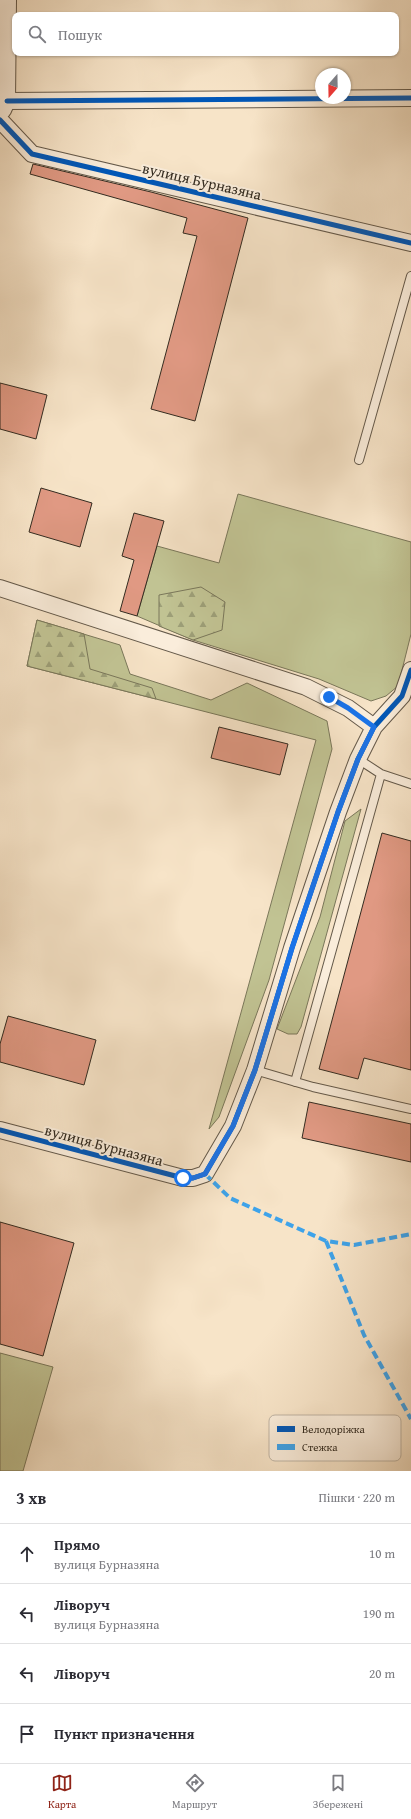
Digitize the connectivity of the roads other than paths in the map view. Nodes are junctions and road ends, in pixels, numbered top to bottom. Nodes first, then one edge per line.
1 (8, 0) edge
2 (411, 98) edge
3 (6, 101) junction
4 (0, 120) edge
5 (411, 243) edge
6 (411, 276) edge
7 (358, 460) dead end
8 (0, 588) edge
9 (411, 670) edge
10 (374, 727) junction
11 (358, 759) junction
12 (381, 774) junction
13 (411, 784) edge
14 (255, 1070) junction
15 (295, 1082) junction
16 (411, 1109) edge
17 (0, 1130) edge

1 - 3 street
2 - 3 street
3 - 4 street
4 - 5 street, вулиця Бурназяна
6 - 7 lane
8 - 10 street
9 - 10 street, вулиця Бурназяна
10 - 11 street, вулиця Бурназяна
11 - 12 lane
11 - 14 street, вулиця Бурназяна
12 - 13 lane
12 - 15 lane
14 - 15 lane
14 - 17 street, вулиця Бурназяна
15 - 16 lane

